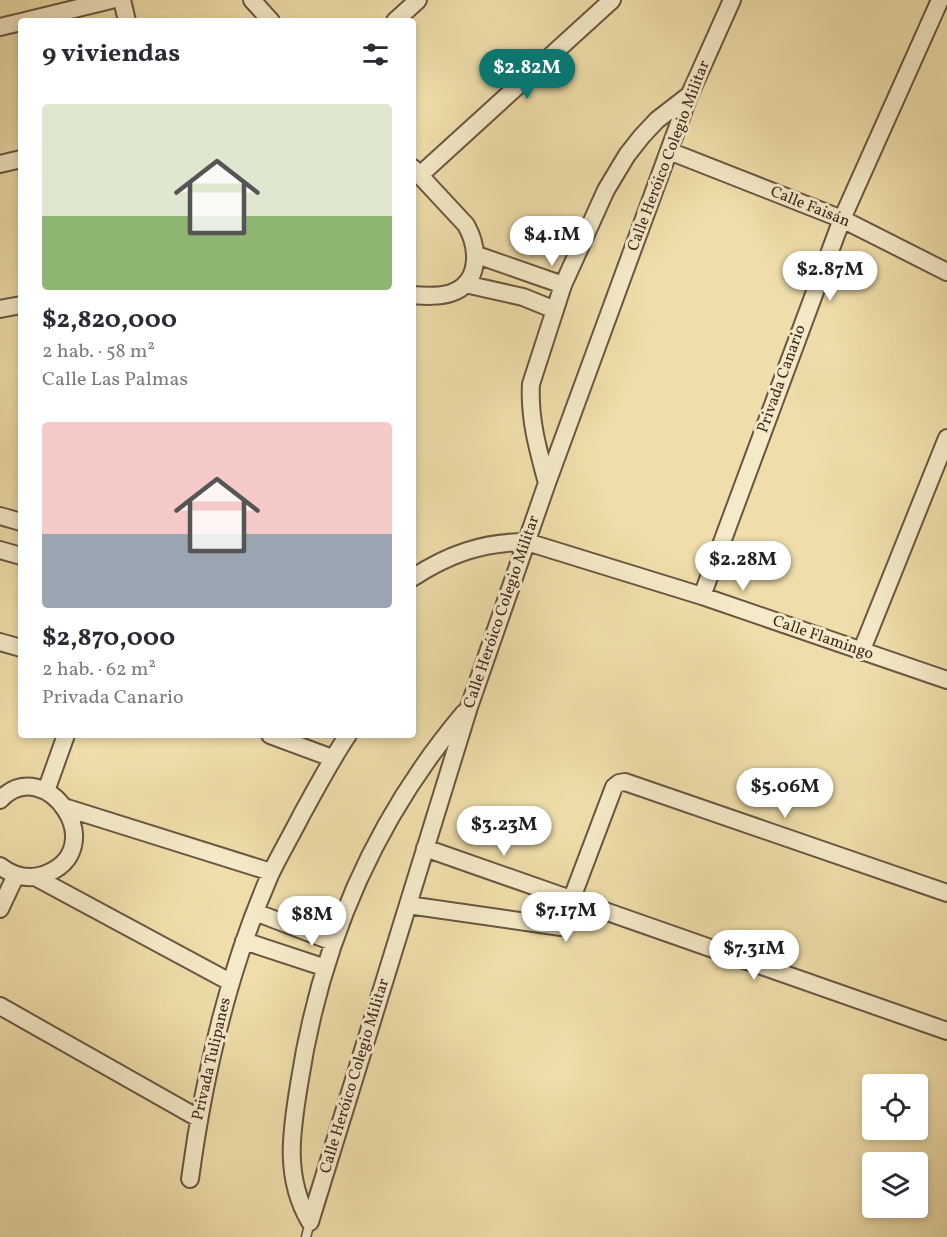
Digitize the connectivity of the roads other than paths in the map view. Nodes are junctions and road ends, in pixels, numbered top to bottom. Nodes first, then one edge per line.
1 (111, 0) edge
2 (122, 0) edge
3 (252, 0) edge
4 (418, 0) edge
5 (612, 0) edge
6 (732, 0) edge
7 (940, 0) edge
8 (39, 18) edge
9 (126, 18) edge
10 (267, 18) edge
11 (398, 18) edge
12 (18, 23) edge
13 (0, 27) edge
14 (689, 96) junction
15 (669, 151) junction
16 (18, 160) edge
17 (0, 164) edge
18 (416, 172) edge
19 (842, 219) junction
20 (477, 255) junction
21 (947, 272) edge
22 (465, 284) junction
23 (563, 285) junction
24 (416, 295) edge
25 (18, 305) edge
26 (0, 309) edge
27 (555, 310) junction
28 (947, 438) edge
29 (547, 483) junction
30 (0, 516) edge
31 (18, 521) edge
32 (527, 542) junction
33 (0, 550) edge
34 (18, 555) edge
35 (416, 575) edge
36 (702, 596) junction
37 (0, 642) edge
38 (18, 647) edge
39 (861, 652) junction
40 (947, 680) edge
41 (469, 707) junction
42 (65, 738) edge
43 (278, 738) edge
44 (346, 738) edge
45 (332, 758) junction
46 (0, 784) edge
47 (19, 789) junction
48 (46, 791) junction
49 (0, 800) edge
50 (67, 808) junction
51 (425, 848) junction
52 (0, 866) edge
53 (271, 873) junction
54 (16, 875) junction
55 (35, 878) junction
56 (947, 892) edge
57 (572, 899) junction
58 (408, 905) junction
59 (0, 909) edge
60 (255, 912) junction
61 (244, 941) junction
62 (333, 942) junction
63 (323, 967) junction
64 (230, 982) junction
65 (0, 1006) edge
66 (947, 1030) edge
67 (198, 1118) junction
68 (190, 1179) dead end
69 (308, 1229) edge

1 - 8 street
2 - 9 street
3 - 10 street
4 - 11 street
5 - 18 street
6 - 14 street, Calle Heróico Colegio Militar
7 - 19 street, Privada Canario
12 - 13 street
14 - 15 street, Calle Heróico Colegio Militar
14 - 23 street
15 - 19 street, Calle Faisán
15 - 29 street, Calle Heróico Colegio Militar
16 - 17 street
18 - 20 street
19 - 21 street, Calle Faisán
19 - 36 street, Privada Canario
20 - 22 street
20 - 23 street
22 - 24 street
22 - 27 street
23 - 27 street
25 - 26 street
27 - 29 street
28 - 39 street
29 - 32 street, Calle Heróico Colegio Militar
30 - 31 street
32 - 35 street, Calle Flamingo
32 - 36 street, Calle Flamingo
32 - 41 street, Calle Heróico Colegio Militar
33 - 34 street
36 - 39 street, Calle Flamingo
37 - 38 street
39 - 40 street, Calle Flamingo
41 - 51 street, Calle Heróico Colegio Militar
41 - 62 street
42 - 48 street
43 - 45 street
44 - 45 street, Privada Tulipanes
45 - 53 street, Privada Tulipanes
46 - 47 street
47 - 48 street
47 - 49 street
48 - 50 street
50 - 53 street
50 - 55 street
51 - 57 street
51 - 58 street, Calle Heróico Colegio Militar
52 - 54 street
53 - 60 street, Privada Tulipanes
54 - 55 street
54 - 59 street
55 - 64 street
56 - 57 street
57 - 58 street
57 - 66 street
58 - 69 street, Calle Heróico Colegio Militar
60 - 61 street, Privada Tulipanes
60 - 62 street
61 - 63 street
61 - 64 street, Privada Tulipanes
62 - 63 street
63 - 69 street
64 - 67 street, Privada Tulipanes
65 - 67 street
67 - 68 street, Privada Tulipanes

